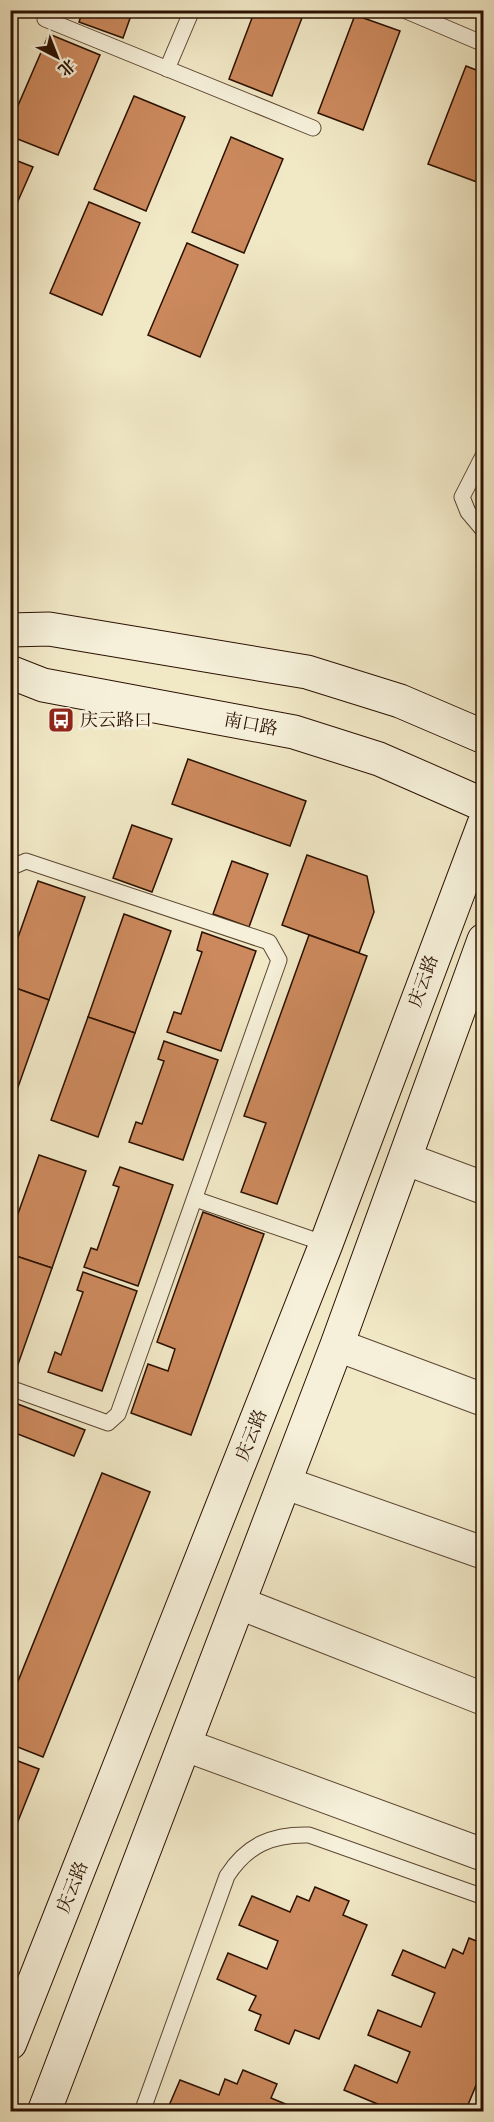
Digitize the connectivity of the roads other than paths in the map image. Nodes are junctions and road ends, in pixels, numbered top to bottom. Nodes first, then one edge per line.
1 (192, 10) edge
2 (404, 10) edge
3 (45, 19) dead end
4 (483, 44) edge
5 (167, 69) junction
6 (313, 129) dead end
7 (483, 454) edge
8 (483, 531) edge
9 (10, 630) edge
10 (13, 677) edge
11 (483, 736) edge
12 (483, 805) edge
13 (483, 824) edge
14 (10, 868) edge
15 (483, 940) edge
16 (406, 1159) junction
17 (483, 1188) edge
18 (195, 1199) junction
19 (326, 1244) junction
20 (336, 1345) junction
21 (10, 1388) edge
22 (483, 1400) edge
23 (285, 1483) junction
24 (483, 1553) edge
25 (239, 1603) junction
26 (483, 1699) edge
27 (185, 1745) junction
28 (483, 1855) edge
29 (483, 1897) edge
30 (10, 2043) edge
31 (44, 2112) edge
32 (142, 2112) edge

1 - 5 lane
2 - 4 lane
3 - 5 lane
5 - 6 lane
7 - 8 lane
9 - 11 main road
10 - 12 main road, 南口路
13 - 19 main road, 庆云路
14 - 18 lane
15 - 16 main road
16 - 17 street
16 - 20 main road
18 - 19 lane
18 - 21 lane
19 - 30 main road, 庆云路
20 - 22 street
20 - 23 main road
23 - 24 street
23 - 25 main road
25 - 26 street
25 - 27 main road
27 - 28 street
27 - 31 main road
29 - 32 lane

